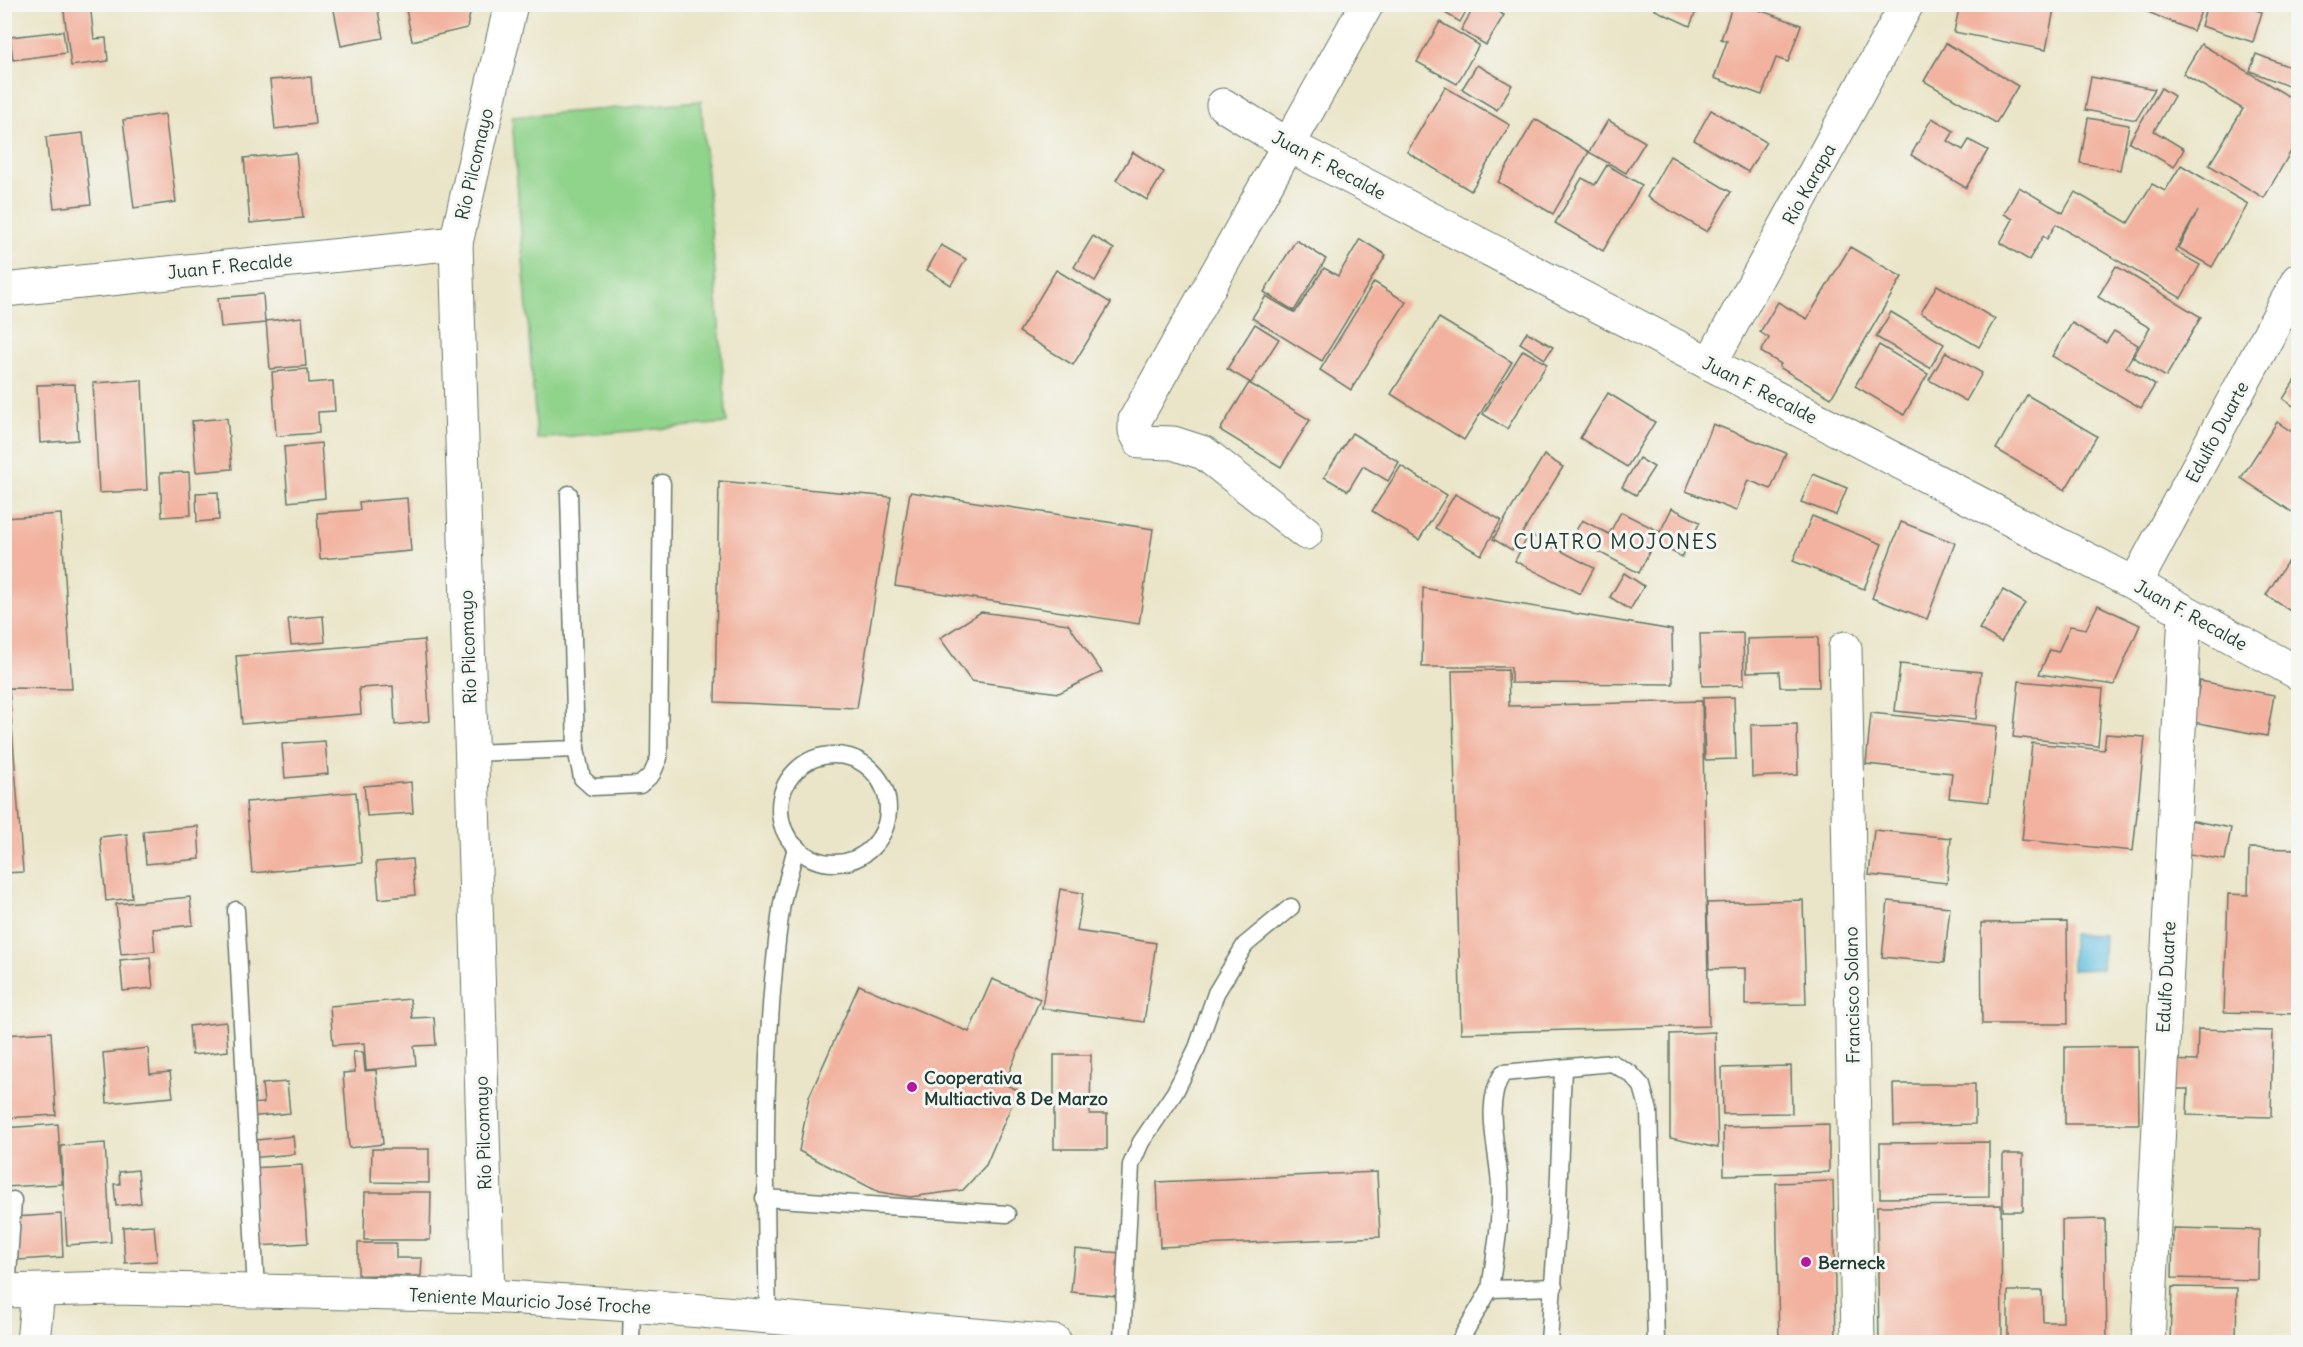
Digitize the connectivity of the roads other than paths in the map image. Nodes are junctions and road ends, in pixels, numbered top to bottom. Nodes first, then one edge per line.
1 (511, 4) edge
2 (1367, 4) edge
3 (1907, 4) edge
4 (1223, 105) dead end
5 (1290, 146) junction
6 (456, 243) junction
7 (2298, 280) edge
8 (4, 290) edge
9 (1710, 364) junction
10 (662, 483) dead end
11 (569, 494) dead end
12 (1306, 533) dead end
13 (2135, 584) junction
14 (2185, 612) junction
15 (1845, 648) dead end
16 (2298, 673) edge
17 (576, 749) junction
18 (471, 753) junction
19 (796, 848) junction
20 (1291, 907) dead end
21 (236, 910) dead end
22 (1563, 1068) junction
23 (764, 1198) junction
24 (13, 1200) dead end
25 (1008, 1214) dead end
26 (1554, 1287) junction
27 (1490, 1289) junction
28 (16, 1291) edge
29 (256, 1291) junction
30 (488, 1296) junction
31 (632, 1305) junction
32 (768, 1316) junction
33 (33, 1342) edge
34 (631, 1342) edge
35 (1055, 1342) edge
36 (1122, 1342) edge
37 (1459, 1342) edge
38 (1549, 1342) edge
39 (1656, 1342) edge
40 (1858, 1342) edge
41 (2148, 1342) edge

1 - 6 street, Río Pilcomayo
2 - 5 street
3 - 9 street, Río Karapa
4 - 5 street, Juan F. Recalde
5 - 9 street, Juan F. Recalde
5 - 12 street
6 - 8 street, Juan F. Recalde
6 - 18 street, Río Pilcomayo
7 - 13 street, Edulfo Duarte
9 - 13 street, Juan F. Recalde
10 - 17 lane
11 - 17 lane
13 - 14 street, Juan F. Recalde
14 - 16 street, Juan F. Recalde
14 - 41 street, Edulfo Duarte
15 - 40 street, Francisco Solano
17 - 18 lane
18 - 30 street, Río Pilcomayo
19 - 19 lane
19 - 23 lane
20 - 36 lane
21 - 29 lane
22 - 26 lane
22 - 27 lane
22 - 39 lane
23 - 25 lane
23 - 32 lane
24 - 28 lane
26 - 27 lane
26 - 38 lane
27 - 37 lane
28 - 29 street, Teniente Mauricio José Troche
28 - 33 street
29 - 30 street, Teniente Mauricio José Troche
30 - 31 street, Teniente Mauricio José Troche
31 - 32 street, Teniente Mauricio José Troche
31 - 34 lane
32 - 35 street, Teniente Mauricio José Troche

